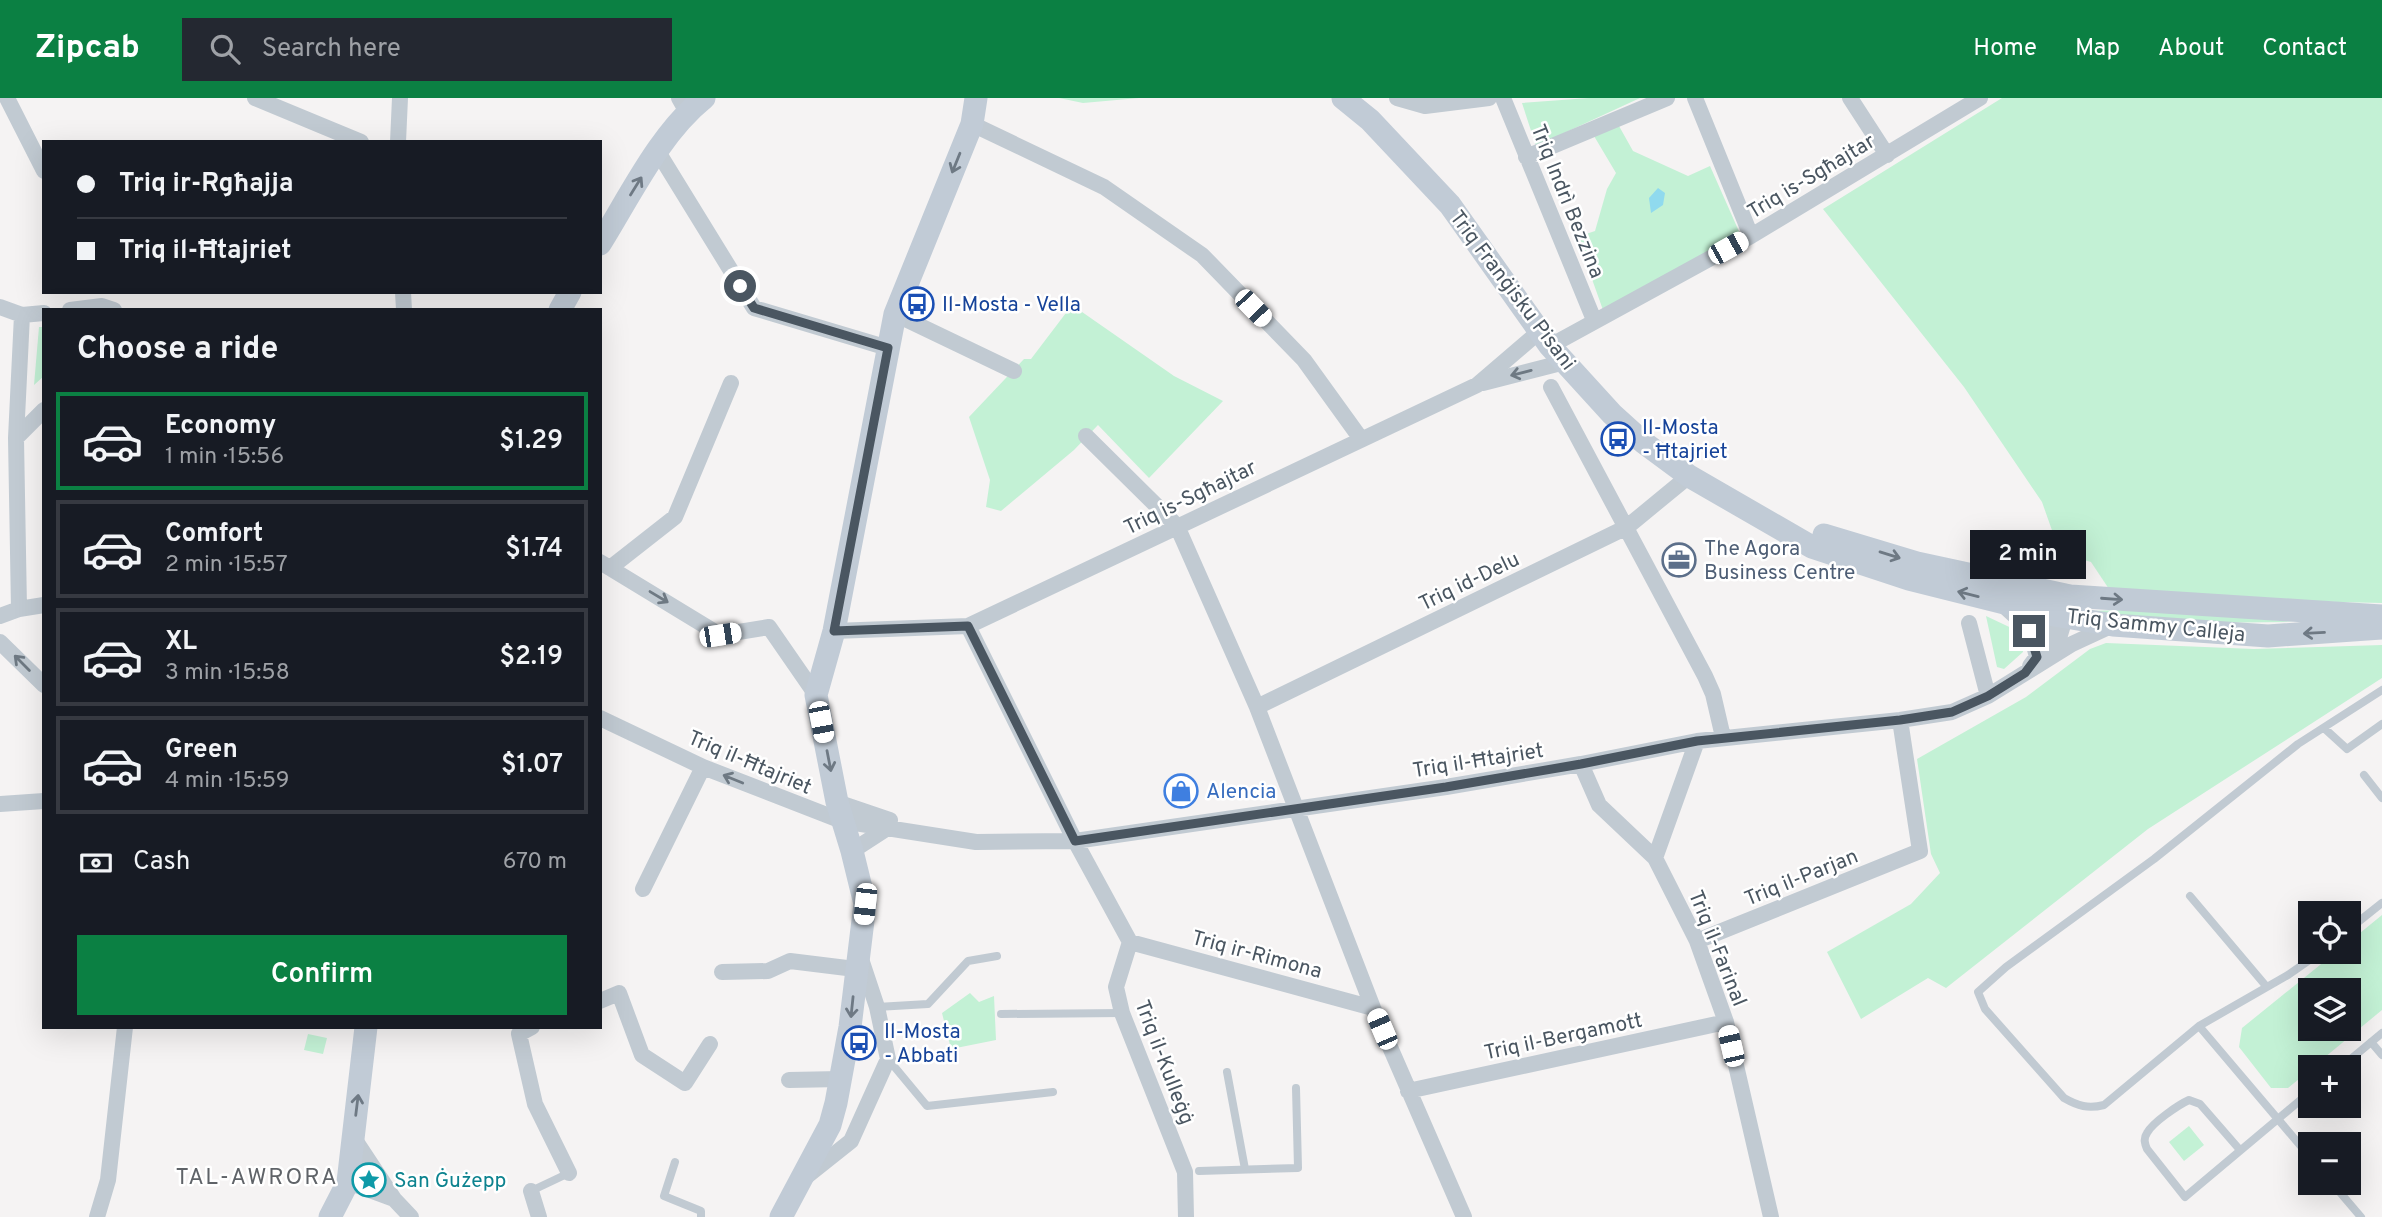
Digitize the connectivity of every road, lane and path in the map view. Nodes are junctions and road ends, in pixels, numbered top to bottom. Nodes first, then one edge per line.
1 (7, 98) edge
2 (255, 98) edge
3 (400, 98) edge
4 (976, 98) edge
5 (1343, 98) edge
6 (1397, 98) edge
7 (1489, 98) edge
8 (1503, 98) edge
9 (1667, 98) edge
10 (1695, 98) edge
11 (1850, 98) edge
12 (1980, 98) edge
13 (690, 102) edge
14 (972, 124) junction
15 (356, 140) edge
16 (398, 140) edge
17 (658, 152) junction
18 (1887, 155) junction
19 (1526, 157) junction
20 (42, 167) edge
21 (1751, 236) junction
22 (602, 241) edge
23 (105, 303) edge
24 (0, 307) edge
25 (80, 308) edge
26 (42, 313) edge
27 (895, 314) junction
28 (22, 315) junction
29 (1594, 320) junction
30 (1552, 346) junction
31 (888, 348) junction
32 (1014, 371) dead end
33 (731, 383) dead end
34 (1477, 385) junction
35 (1551, 387) dead end
36 (42, 412) edge
37 (1086, 436) dead end
38 (16, 438) junction
39 (1360, 439) junction
40 (1689, 476) junction
41 (1177, 526) junction
42 (1776, 526) junction
43 (1627, 527) junction
44 (605, 565) edge
45 (2059, 601) junction
46 (2002, 603) junction
47 (42, 605) edge
48 (19, 609) junction
49 (0, 616) edge
50 (2382, 616) edge
51 (1969, 623) dead end
52 (2113, 625) junction
53 (968, 626) junction
54 (2382, 628) edge
55 (834, 631) junction
56 (0, 642) edge
57 (2042, 658) junction
58 (42, 683) edge
59 (2382, 690) edge
60 (816, 695) junction
61 (1988, 696) junction
62 (1257, 707) junction
63 (602, 719) edge
64 (1900, 720) junction
65 (2382, 724) edge
66 (2324, 727) junction
67 (1723, 737) junction
68 (1697, 741) junction
69 (1581, 764) junction
70 (703, 767) junction
71 (2364, 775) dead end
72 (2382, 798) edge
73 (42, 801) edge
74 (0, 804) edge
75 (1297, 810) junction
76 (839, 812) junction
77 (890, 827) junction
78 (929, 833) junction
79 (1075, 841) junction
80 (852, 851) junction
81 (1655, 858) junction
82 (643, 889) dead end
83 (2190, 896) dead end
84 (2382, 903) edge
85 (2361, 920) edge
86 (1698, 941) junction
87 (1130, 942) junction
88 (997, 956) dead end
89 (858, 963) junction
90 (2304, 964) edge
91 (722, 972) dead end
92 (2266, 986) junction
93 (602, 999) edge
94 (877, 1007) junction
95 (1373, 1008) junction
96 (1122, 1013) junction
97 (1001, 1014) dead end
98 (1726, 1022) junction
99 (2199, 1026) junction
100 (125, 1029) edge
101 (366, 1029) edge
102 (528, 1029) edge
103 (2382, 1033) edge
104 (2371, 1042) junction
105 (710, 1044) dead end
106 (2356, 1055) edge
107 (2382, 1055) edge
108 (888, 1059) junction
109 (1227, 1072) dead end
110 (841, 1079) junction
111 (789, 1080) dead end
112 (1296, 1088) dead end
113 (1408, 1091) junction
114 (1053, 1092) dead end
115 (2298, 1102) edge
116 (2277, 1119) junction
117 (353, 1137) junction
118 (2298, 1143) edge
119 (2240, 1150) junction
120 (675, 1162) dead end
121 (1245, 1169) junction
122 (1199, 1171) dead end
123 (569, 1173) joint
124 (803, 1179) junction
125 (348, 1182) junction
126 (531, 1191) joint
127 (2342, 1195) edge
128 (394, 1199) junction
129 (97, 1217) edge
130 (330, 1217) edge
131 (411, 1217) edge
132 (539, 1217) edge
133 (701, 1217) edge
134 (781, 1217) edge
135 (1186, 1217) edge
136 (1464, 1217) edge
137 (1771, 1217) edge
138 (2361, 1217) edge

1 - 20 street
2 - 15 street
3 - 16 street
4 - 14 street
5 - 30 street, Triq Franġisku Pisani
6 - 7 street
8 - 19 street, Triq Indrì Bezzina
9 - 19 street
10 - 21 street
11 - 18 street
12 - 18 street, Triq is-Sgħajtar
13 - 17 street
14 -> 27 street
14 - 39 street
22 -> 17 street
17 - 31 street
18 - 21 street, Triq is-Sgħajtar
19 - 29 street, Triq Indrì Bezzina
21 - 29 street, Triq is-Sgħajtar
23 - 25 street
24 - 28 street
26 - 28 street
27 - 31 street
27 - 32 street
28 - 38 street
29 - 30 street, Triq is-Sgħajtar
30 - 34 street, Triq is-Sgħajtar
30 -> 34 street
30 - 40 street, Triq Franġisku Pisani
31 - 55 street
33 - 44 street
34 - 39 street, Triq is-Sgħajtar
35 - 43 street
36 - 38 street
37 - 41 street
38 - 48 street
39 - 41 street, Triq is-Sgħajtar
40 - 42 street, Triq Sammy Calleja
40 - 43 street, Triq id-Delu
41 - 53 street, Triq is-Sgħajtar
41 - 62 street
42 -> 45 street, Triq Sammy Calleja
46 -> 42 street, Triq Sammy Calleja
43 - 62 street, Triq id-Delu
43 - 67 street
44 -> 60 street
45 - 46 street, Triq Sammy Calleja
45 -> 50 street, Triq Sammy Calleja
45 - 52 street, Triq Sammy Calleja
45 - 57 street, Triq il-Ħtajriet
46 - 57 street
47 - 48 street
48 - 49 street
51 - 61 street
54 -> 52 street, Triq Sammy Calleja
52 - 57 street, Triq il-Ħtajriet
53 - 55 street, Triq is-Sgħajtar
53 - 79 street
55 - 60 street
58 -> 56 street
57 - 61 street, Triq il-Ħtajriet
59 - 66 lane
60 -> 76 street
61 - 64 street, Triq il-Ħtajriet
62 - 75 street
63 - 70 street, Triq il-Ħtajriet
64 - 67 street, Triq il-Ħtajriet
64 - 86 street, Triq il-Parjan
65 - 66 lane
66 - 99 lane
67 - 68 street, Triq il-Ħtajriet
68 - 69 street, Triq il-Ħtajriet
68 - 81 street
69 - 75 street, Triq il-Ħtajriet
69 - 81 street, Triq il-Farinal
76 -> 70 street, Triq il-Ħtajriet
70 - 82 street
71 - 72 lane
73 - 74 street
75 - 79 street, Triq il-Ħtajriet
75 - 95 street
76 - 77 street, Triq il-Ħtajriet
76 - 78 street, Triq il-Ħtajriet
76 - 80 street
77 - 78 street, Triq il-Ħtajriet
77 - 80 street
78 - 79 street, Triq il-Ħtajriet
79 - 87 street
80 - 89 street
81 - 86 street, Triq il-Farinal
83 - 92 lane
84 - 85 lane
86 - 98 street, Triq il-Farinal
87 - 95 street, Triq ir-Rimona
87 - 96 street, Triq il-Kulleġġ
88 - 94 lane
89 - 91 street
89 - 94 street
89 -> 110 street
90 - 92 lane
92 - 99 lane
93 - 105 street
94 - 108 street
95 - 113 street
96 - 97 lane
96 - 135 street, Triq il-Kulleġġ
98 - 113 street, Triq il-Bergamott
98 - 137 street, Triq il-Farinal
99 - 116 lane
100 - 129 street
117 -> 101 street
102 - 123 street
103 - 104 lane
104 - 106 lane
104 - 107 lane
108 - 114 lane
108 - 124 street
109 - 121 lane
110 - 111 street
110 - 124 street
112 - 121 lane
113 - 136 street
115 - 116 lane
116 - 118 lane
116 - 119 lane
117 - 125 street
117 - 128 street
119 - 119 lane
120 - 133 lane
121 - 122 lane
123 - 126 lane
124 - 134 street
125 - 128 street
125 - 130 street
126 - 132 street
127 - 138 lane
128 - 131 street

